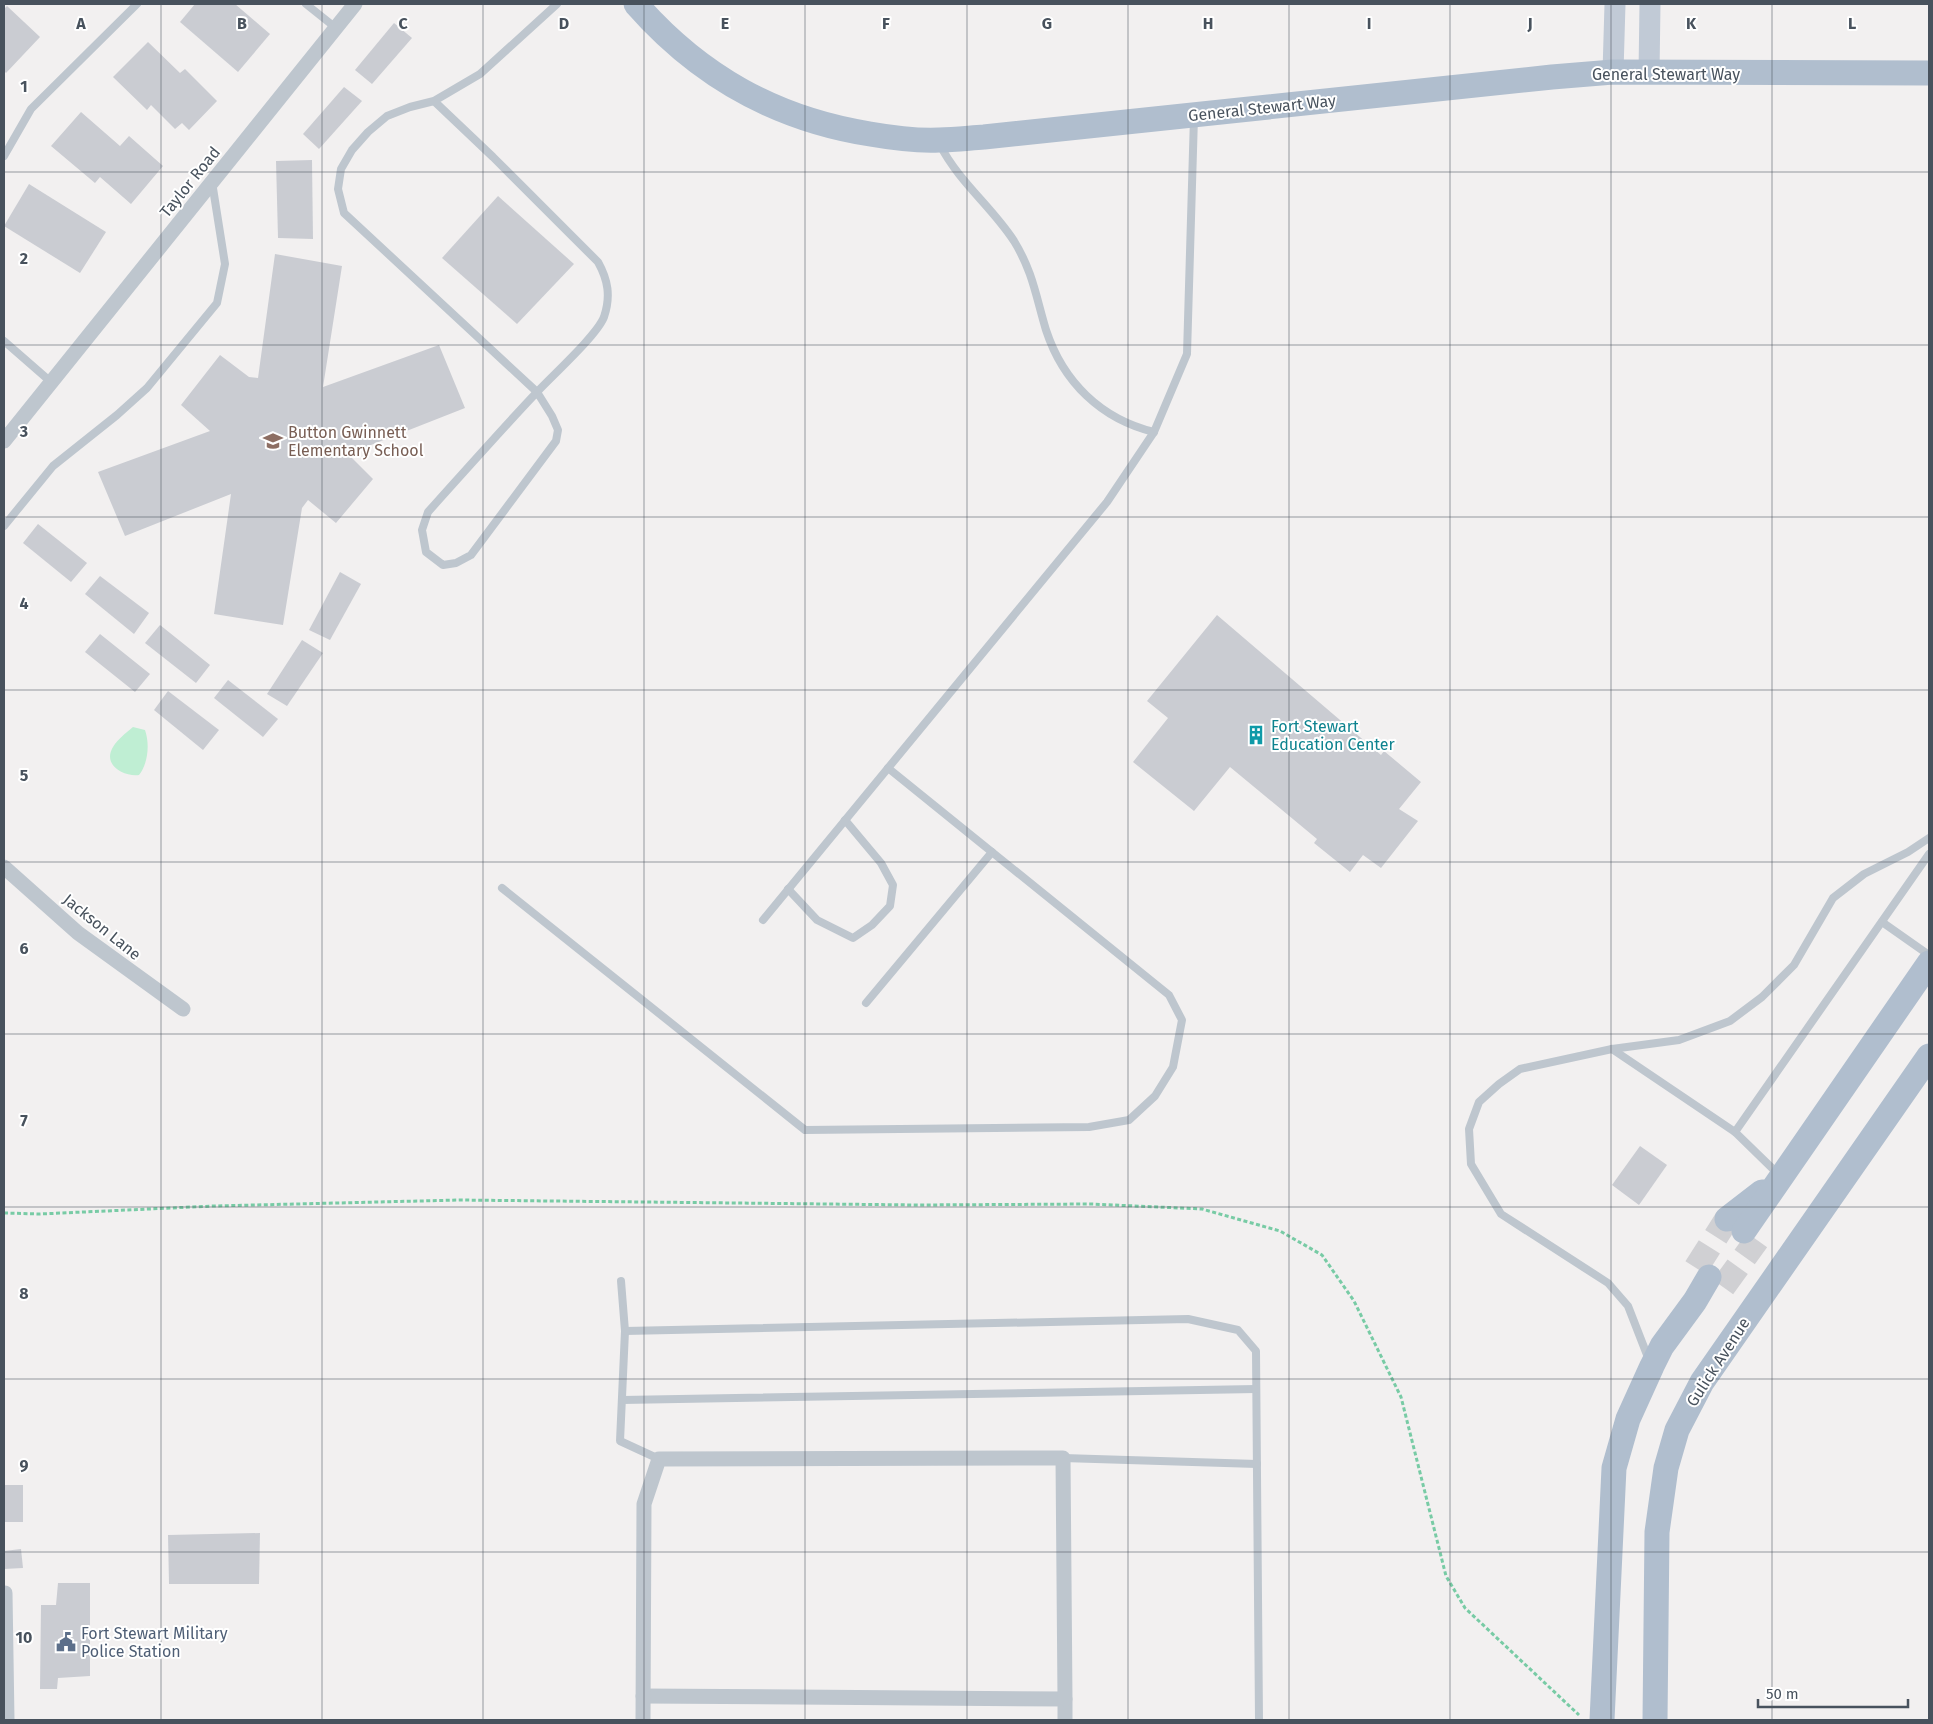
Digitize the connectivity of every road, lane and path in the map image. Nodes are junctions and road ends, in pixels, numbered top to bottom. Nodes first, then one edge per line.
1 (137, 4) edge
2 (306, 4) edge
3 (355, 4) edge
4 (557, 4) edge
5 (636, 4) edge
6 (1615, 4) edge
7 (1650, 4) edge
8 (336, 28) junction
9 (1613, 72) junction
10 (1649, 73) junction
11 (1929, 73) edge
12 (434, 101) junction
13 (1194, 116) junction
14 (4, 139) edge
15 (938, 140) junction
16 (10, 145) junction
17 (4, 156) edge
18 (212, 182) junction
19 (4, 341) edge
20 (51, 382) junction
21 (537, 392) junction
22 (1154, 432) junction
23 (4, 441) edge
24 (4, 526) edge
25 (888, 768) junction
26 (845, 820) junction
27 (1929, 838) edge
28 (992, 852) junction
29 (1929, 854) edge
30 (4, 867) edge
31 (502, 888) dead end
32 (788, 889) junction
33 (762, 920) dead end
34 (1882, 922) junction
35 (1929, 954) edge
36 (1929, 963) edge
37 (866, 1003) dead end
38 (183, 1009) dead end
39 (1612, 1049) junction
40 (1929, 1056) edge
41 (1735, 1132) junction
42 (1782, 1177) junction
43 (4, 1213) edge
44 (1709, 1278) tunnel mouth
45 (621, 1281) dead end
46 (624, 1330) junction
47 (1652, 1366) junction
48 (1256, 1389) junction
49 (622, 1400) junction
50 (1063, 1458) junction
51 (659, 1459) junction
52 (1257, 1464) junction
53 (5, 1592) dead end
54 (643, 1696) junction
55 (1065, 1700) junction
56 (6, 1720) edge
57 (642, 1720) edge
58 (1065, 1720) edge
59 (1259, 1720) edge
60 (1585, 1720) edge
61 (1602, 1720) edge
62 (1655, 1720) edge

1 - 16 lane
2 - 8 lane
3 - 8 street, Taylor Road
4 - 12 lane
5 - 15 main road, General Stewart Way
6 - 9 main road
7 - 10 main road
8 - 18 street, Taylor Road
9 - 10 main road, General Stewart Way
9 - 13 main road, General Stewart Way
10 - 11 main road, General Stewart Way
12 - 21 lane
12 - 21 lane
13 - 15 main road, General Stewart Way
13 - 22 lane
14 - 16 lane
15 - 22 lane
16 - 17 lane
18 - 20 street, Taylor Road
18 - 24 lane
19 - 20 lane
20 - 23 street, Taylor Road
21 - 21 lane
22 - 25 lane
25 - 26 lane
25 - 28 lane
26 - 32 lane
26 - 32 lane
27 - 39 lane
28 - 31 lane
28 - 37 lane
29 - 34 lane
30 - 38 street, Jackson Lane
32 - 33 lane
34 - 35 lane
34 - 41 lane
36 - 42 main road
39 - 41 lane
39 - 47 lane
40 - 62 main road, Gulick Avenue
41 - 42 lane
42 - 42 main road
43 - 60 path
44 - 47 main road
45 - 46 lane
46 - 48 lane
46 - 49 lane
47 - 61 main road
48 - 49 lane
48 - 52 lane
49 - 51 lane
50 - 51 street
50 - 52 lane
50 - 55 street
51 - 54 street
52 - 59 lane
53 - 56 street
54 - 55 street
54 - 57 street
55 - 58 street

